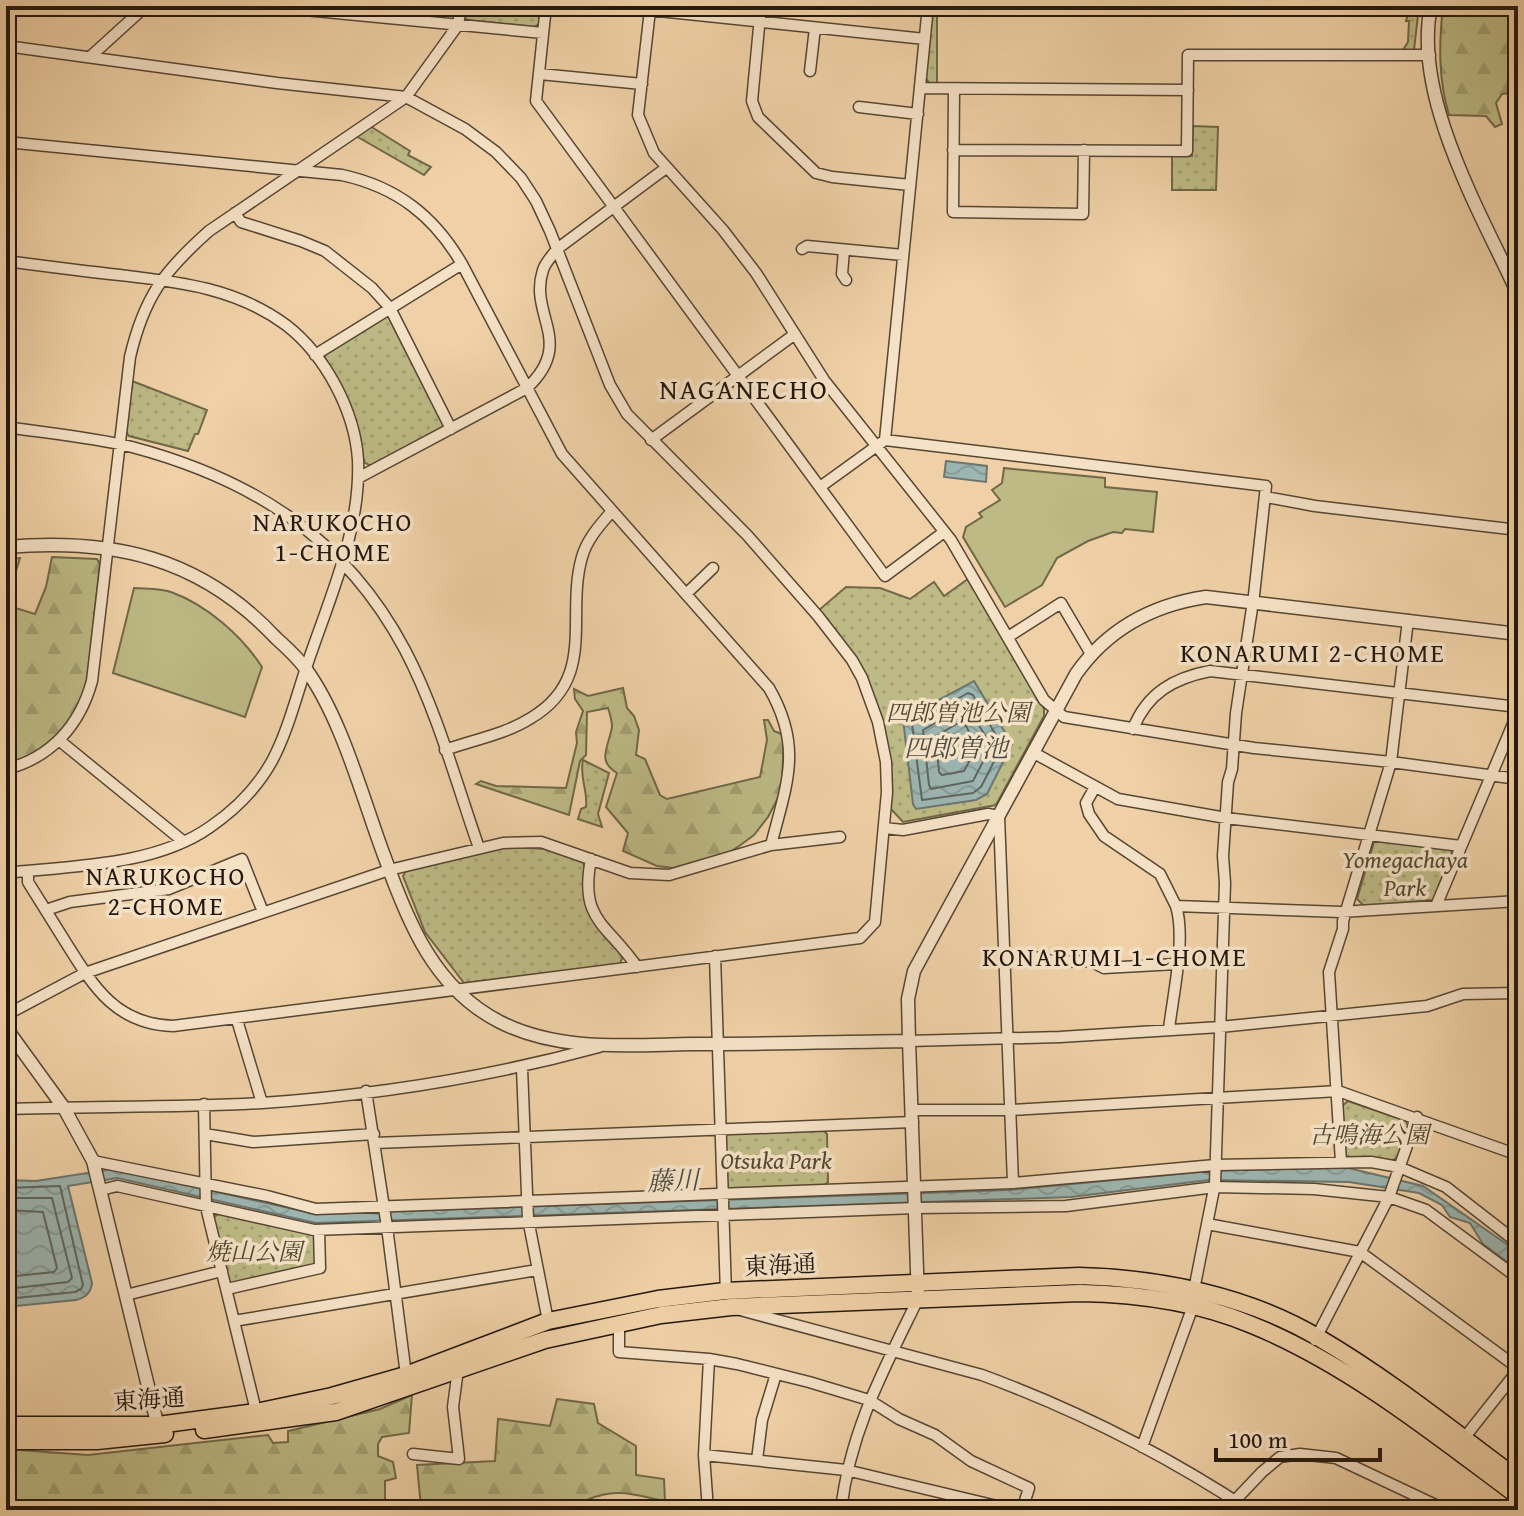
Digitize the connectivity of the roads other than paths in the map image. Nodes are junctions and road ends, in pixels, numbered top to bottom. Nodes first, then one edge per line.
1 (146, 6) edge
2 (263, 6) edge
3 (461, 6) edge
4 (546, 6) edge
5 (611, 6) edge
6 (761, 6) edge
7 (928, 6) edge
8 (1431, 6) edge
9 (650, 10) junction
10 (759, 23) junction
11 (458, 25) junction
12 (815, 28) junction
13 (543, 33) junction
14 (925, 39) junction
15 (6, 46) edge
16 (1430, 55) junction
17 (91, 56) junction
18 (810, 71) dead end
19 (540, 74) junction
20 (642, 84) junction
21 (920, 88) junction
22 (954, 89) junction
23 (1188, 90) junction
24 (406, 97) junction
25 (859, 107) dead end
26 (918, 114) junction
27 (6, 142) edge
28 (953, 150) junction
29 (1084, 150) junction
30 (666, 168) junction
31 (297, 170) junction
32 (910, 185) junction
33 (613, 207) junction
34 (235, 213) junction
35 (557, 249) junction
36 (802, 249) dead end
37 (844, 250) junction
38 (903, 255) junction
39 (6, 261) edge
40 (462, 264) junction
41 (160, 280) junction
42 (846, 280) dead end
43 (1518, 294) edge
44 (390, 308) junction
45 (795, 334) junction
46 (315, 355) junction
47 (738, 375) junction
48 (527, 388) junction
49 (6, 427) edge
50 (451, 429) junction
51 (651, 440) junction
52 (881, 442) junction
53 (119, 445) junction
54 (358, 478) junction
55 (820, 487) junction
56 (1266, 497) junction
57 (612, 511) junction
58 (1518, 530) edge
59 (944, 532) junction
60 (6, 547) edge
61 (107, 547) junction
62 (342, 560) junction
63 (713, 568) dead end
64 (686, 594) junction
65 (1253, 601) junction
66 (1408, 620) junction
67 (1518, 634) edge
68 (1008, 637) junction
69 (1091, 654) junction
70 (305, 669) junction
71 (1243, 673) junction
72 (1399, 694) junction
73 (1518, 710) edge
74 (1055, 712) junction
75 (1133, 729) junction
76 (60, 741) junction
77 (1235, 744) junction
78 (445, 750) junction
79 (1034, 753) junction
80 (1391, 762) junction
81 (6, 769) edge
82 (1491, 776) junction
83 (1518, 779) edge
84 (1095, 787) junction
85 (999, 816) junction
86 (1226, 818) junction
87 (884, 828) junction
88 (1369, 835) junction
89 (840, 837) dead end
90 (184, 842) junction
91 (771, 845) junction
92 (1461, 846) junction
93 (479, 848) junction
94 (591, 859) junction
95 (389, 870) junction
96 (28, 871) junction
97 (6, 873) edge
98 (1518, 901) edge
99 (1176, 906) junction
100 (1436, 906) junction
101 (1224, 908) junction
102 (46, 910) junction
103 (263, 912) junction
104 (1346, 912) junction
105 (715, 956) junction
106 (1005, 957) junction
107 (1176, 964) junction
108 (637, 967) junction
109 (85, 973) junction
110 (456, 990) junction
111 (1518, 993) edge
112 (6, 1015) edge
113 (1331, 1017) junction
114 (237, 1020) junction
115 (1220, 1027) junction
116 (6, 1028) edge
117 (1169, 1029) junction
118 (1007, 1038) junction
119 (909, 1041) junction
120 (716, 1044) junction
121 (609, 1045) junction
122 (522, 1068) junction
123 (366, 1091) junction
124 (1338, 1091) junction
125 (1218, 1096) junction
126 (262, 1103) junction
127 (204, 1104) junction
128 (64, 1108) junction
129 (7, 1109) edge
130 (1011, 1110) junction
131 (913, 1116) junction
132 (1417, 1117) junction
133 (719, 1130) junction
134 (205, 1134) junction
135 (525, 1135) junction
136 (375, 1139) junction
137 (6, 1149) edge
138 (1518, 1155) edge
139 (1341, 1162) junction
140 (94, 1164) junction
141 (1216, 1167) junction
142 (1398, 1169) junction
143 (1013, 1183) junction
144 (1215, 1185) junction
145 (205, 1186) junction
146 (101, 1187) junction
147 (915, 1188) junction
148 (1390, 1194) junction
149 (722, 1196) junction
150 (527, 1203) junction
151 (206, 1204) junction
152 (916, 1207) junction
153 (384, 1208) junction
154 (723, 1214) junction
155 (529, 1221) junction
156 (1207, 1224) junction
157 (387, 1225) junction
158 (319, 1230) junction
159 (1518, 1243) edge
160 (1360, 1252) junction
161 (537, 1270) junction
162 (222, 1271) junction
163 (1518, 1278) edge
164 (227, 1289) junction
165 (918, 1291) junction
166 (395, 1293) junction
167 (126, 1295) junction
168 (1193, 1298) junction
169 (728, 1299) junction
170 (234, 1321) junction
171 (548, 1321) junction
172 (619, 1322) junction
173 (1312, 1344) junction
174 (893, 1351) junction
175 (709, 1359) junction
176 (458, 1369) junction
177 (1518, 1369) edge
178 (776, 1374) junction
179 (406, 1375) junction
180 (869, 1400) junction
181 (258, 1418) junction
182 (6, 1425) edge
183 (159, 1430) junction
184 (6, 1441) edge
185 (1459, 1444) junction
186 (1142, 1447) junction
187 (413, 1454) dead end
188 (704, 1455) junction
189 (757, 1460) junction
190 (846, 1470) junction
191 (1518, 1479) edge
192 (1518, 1496) edge
193 (1230, 1505) edge
194 (708, 1510) edge
195 (841, 1510) edge
196 (1004, 1510) edge
197 (1022, 1510) edge
198 (1249, 1510) edge
199 (1446, 1510) edge

1 - 17 street
2 - 11 street
3 - 11 street
4 - 13 street
5 - 9 street
6 - 10 street
7 - 14 street
8 - 16 street
9 - 10 street
9 - 20 street
10 - 12 street
10 - 32 street
11 - 13 street
11 - 24 street
12 - 14 street
12 - 18 street
13 - 19 street
14 - 21 street
15 - 17 street
16 - 23 street
16 - 43 street
17 - 24 street
19 - 20 street
19 - 33 street
20 - 30 street
21 - 22 street
21 - 26 street
22 - 23 street
22 - 28 street
23 - 29 street
24 - 31 street
24 - 35 street
25 - 26 street
26 - 32 street
27 - 31 street
28 - 29 street
28 - 29 street
30 - 33 street
30 - 45 street
31 - 34 street
31 - 40 street
32 - 38 street
33 - 35 street
33 - 47 street
34 - 41 street
34 - 44 street
35 - 48 street
35 - 51 street
36 - 37 street
37 - 38 street
37 - 42 street
38 - 52 street
39 - 41 street
40 - 44 street
40 - 48 street
41 - 46 street
41 - 53 street
44 - 46 street
44 - 50 street
45 - 47 street
45 - 52 street
46 - 54 street
47 - 51 street
47 - 55 street
48 - 50 street
48 - 57 street
49 - 53 street
50 - 54 street
51 - 87 street
52 - 55 street
52 - 56 street
52 - 59 street
53 - 61 street
53 - 62 street
54 - 62 street
55 - 59 street
56 - 58 street
56 - 65 street
57 - 64 street
57 - 78 street
59 - 68 street
60 - 61 street
61 - 70 street
61 - 76 street
62 - 70 street
62 - 78 street
63 - 64 street
64 - 91 street
65 - 66 street
65 - 69 street
65 - 71 street
66 - 67 street
66 - 72 street
68 - 69 street
68 - 74 street
69 - 74 street
70 - 90 street
70 - 95 street
71 - 72 street
71 - 75 street
71 - 77 street
72 - 73 street
72 - 80 street
73 - 82 street
74 - 75 street
74 - 79 street
75 - 77 street
76 - 81 street
76 - 90 street
77 - 80 street
77 - 86 street
78 - 93 street
79 - 84 street
79 - 85 street
80 - 82 street
80 - 88 street
82 - 83 street
82 - 92 street
84 - 86 street
84 - 99 street
85 - 87 street
85 - 106 street
85 - 119 street
86 - 88 street
86 - 101 street
87 - 105 street
88 - 92 street
88 - 104 street
89 - 91 street
90 - 96 street
91 - 94 street
92 - 100 street
93 - 94 street
93 - 95 street
94 - 108 street
95 - 103 street
95 - 110 street
96 - 97 street
96 - 102 street
98 - 100 street
99 - 101 street
99 - 107 street
100 - 104 street
101 - 104 street
101 - 115 street
102 - 103 street
102 - 109 street
103 - 109 street
104 - 113 street
105 - 108 street
105 - 120 street
106 - 107 street
106 - 118 street
107 - 117 street
108 - 110 street
109 - 112 street
109 - 114 street
110 - 114 street
110 - 121 street
111 - 113 street
113 - 115 street
113 - 124 street
114 - 126 street
115 - 117 street
115 - 125 street
116 - 128 street
117 - 118 street
118 - 119 street
118 - 130 street
119 - 120 street
119 - 131 street
120 - 121 street
120 - 133 street
121 - 122 street
122 - 123 street
122 - 135 street
123 - 126 street
123 - 136 street
124 - 125 street
124 - 132 street
124 - 139 street
125 - 130 street
125 - 141 street
126 - 127 street
127 - 128 street
127 - 134 street
128 - 129 street
128 - 140 street
129 - 137 street
130 - 131 street
130 - 143 street
131 - 133 street
131 - 147 street
132 - 138 street
132 - 142 street
133 - 135 street
133 - 149 street
134 - 136 street
134 - 145 street
135 - 136 street
135 - 150 street
136 - 153 street
139 - 141 street
139 - 142 street
140 - 145 street
140 - 146 street
141 - 143 street
141 - 144 street
142 - 148 street
142 - 159 street
143 - 147 street
144 - 148 street
144 - 152 street
144 - 156 street
145 - 151 street
145 - 153 street
146 - 151 street
146 - 167 street
147 - 149 street
147 - 152 street
148 - 160 street
148 - 163 street
149 - 150 street
149 - 154 street
150 - 153 street
150 - 155 street
151 - 158 street
151 - 162 street
152 - 154 street
152 - 165 street
153 - 157 street
154 - 155 street
154 - 169 street
155 - 157 street
155 - 161 street
156 - 160 street
156 - 168 street
157 - 158 street
157 - 166 street
158 - 164 street
160 - 173 street
160 - 177 street
161 - 166 street
161 - 171 street
162 - 164 street
162 - 167 street
164 - 170 street
165 - 168 main road, 東海通
165 - 169 main road, 東海通
165 - 174 street
166 - 170 street
166 - 179 street
167 - 183 street
168 - 173 main road, 東海通
168 - 186 street
169 - 171 main road, 東海通
169 - 172 main road, 東海通
169 - 174 street
170 - 181 street
171 - 179 main road, 東海通
172 - 175 street
172 - 176 main road, 東海通
173 - 185 main road, 東海通
174 - 180 street
174 - 186 street
175 - 178 street
175 - 188 street
176 - 181 main road, 東海通
176 - 187 street
177 - 185 street
178 - 180 street
178 - 189 street
179 - 181 main road, 東海通
180 - 190 street
180 - 197 street
181 - 183 main road, 東海通
182 - 183 main road, 東海通
183 - 184 main road, 東海通
185 - 191 main road, 東海通
185 - 192 main road, 東海通
186 - 193 street
188 - 189 street
188 - 194 street
189 - 190 street
190 - 195 street
190 - 196 street
193 - 198 street
193 - 199 street

